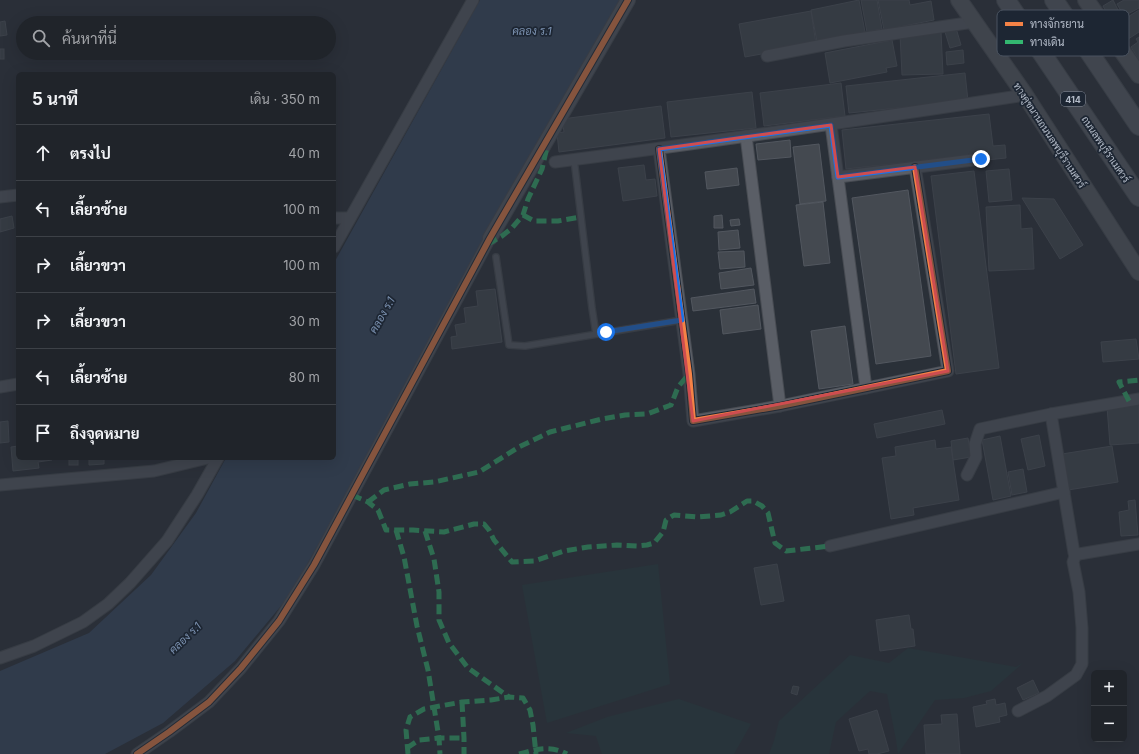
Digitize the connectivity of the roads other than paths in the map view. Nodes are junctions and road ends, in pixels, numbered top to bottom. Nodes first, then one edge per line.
1 (474, 0) edge
2 (628, 0) edge
3 (959, 0) edge
4 (1006, 0) edge
5 (1054, 0) edge
6 (1086, 0) edge
7 (1013, 10) edge
8 (1061, 10) edge
9 (1093, 10) edge
10 (974, 22) junction
11 (997, 55) edge
12 (767, 56) dead end
13 (998, 56) edge
14 (1044, 56) edge
15 (1092, 56) edge
16 (1126, 56) edge
17 (1139, 75) edge
18 (1025, 95) junction
19 (831, 125) junction
20 (1139, 126) edge
21 (746, 136) junction
22 (659, 149) junction
23 (574, 159) junction
24 (981, 159) dead end
25 (554, 162) dead end
26 (915, 167) junction
27 (838, 177) junction
28 (16, 195) edge
29 (0, 197) edge
30 (1139, 198) edge
31 (336, 218) edge
32 (350, 218) junction
33 (490, 238) joint
34 (336, 243) edge
35 (496, 257) dead end
36 (1139, 272) edge
37 (682, 320) junction
38 (596, 334) junction
39 (16, 384) edge
40 (0, 387) edge
41 (866, 388) junction
42 (1139, 399) edge
43 (780, 406) junction
44 (1051, 414) junction
45 (200, 460) edge
46 (217, 460) edge
47 (967, 475) dead end
48 (0, 486) edge
49 (1064, 492) junction
50 (1139, 544) edge
51 (830, 546) dead end
52 (1076, 554) junction
53 (0, 658) edge
54 (1018, 711) dead end
55 (137, 754) edge

1 - 32 street
2 - 33 street
3 - 10 main road, ทางคู่ขนานถนนลพบุรีราเมศวร์
4 - 7 main road, ถนนลพบุรีราเมศวร์ / 414
5 - 8 main road
6 - 9 main road
10 - 11 main road, ทางคู่ขนานถนนลพบุรีราเมศวร์
10 - 12 street
13 - 18 main road, ทางคู่ขนานถนนลพบุรีราเมศวร์
14 - 30 main road, ถนนลพบุรีราเมศวร์ / 414
15 - 20 main road
16 - 17 main road
18 - 19 street
18 - 36 main road, ทางคู่ขนานถนนลพบุรีราเมศวร์
19 - 21 street
19 - 27 street
21 - 22 street
21 - 43 street
22 - 23 street
22 - 37 street
23 - 25 street
23 - 38 lane
24 - 26 street
26 - 27 street
26 - 41 street
27 - 41 street
28 - 29 street
31 - 32 street
32 - 34 street
33 - 55 street
35 - 38 lane
37 - 38 lane
37 - 43 street
39 - 40 street
41 - 43 street
42 - 44 street
44 - 47 street
44 - 49 street
45 - 48 street
46 - 53 street
49 - 51 street
49 - 52 street
50 - 52 street
52 - 54 street

